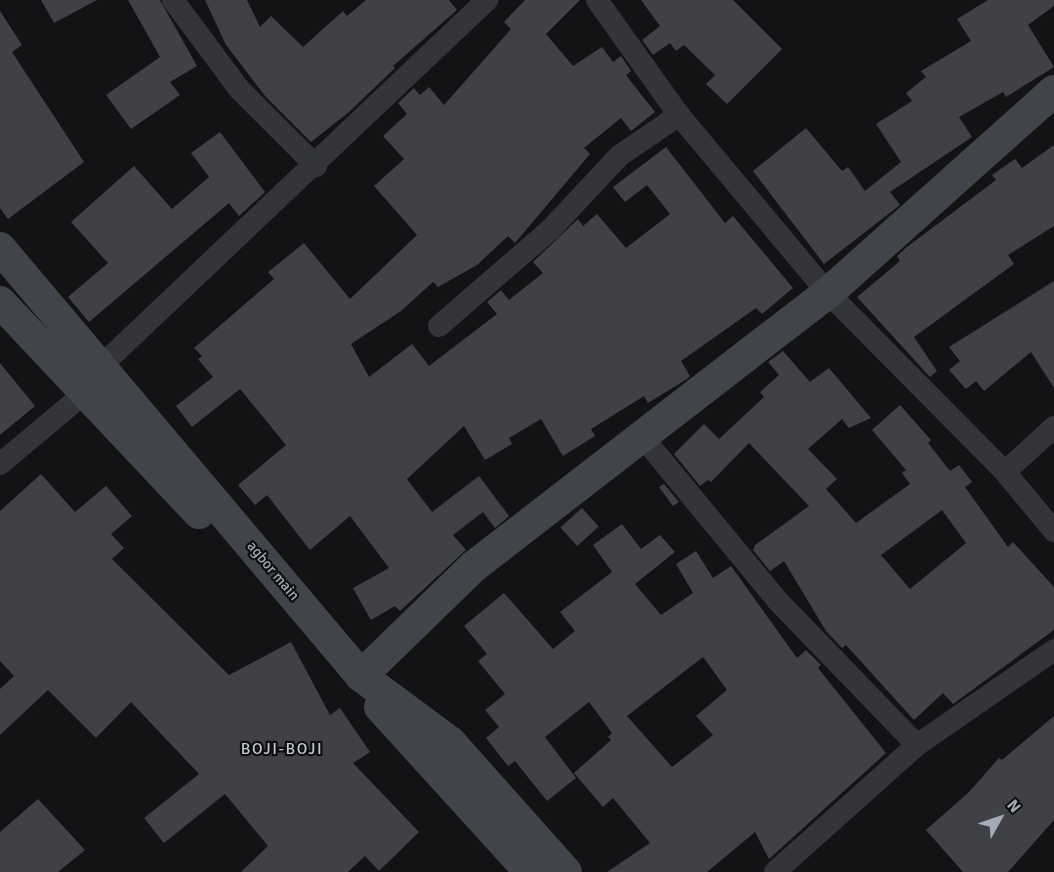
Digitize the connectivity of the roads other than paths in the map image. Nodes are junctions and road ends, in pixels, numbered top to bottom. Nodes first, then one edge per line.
1 (173, 0) edge
2 (487, 0) edge
3 (597, 0) edge
4 (1054, 91) edge
5 (679, 115) junction
6 (316, 166) junction
7 (0, 248) edge
8 (828, 293) junction
9 (0, 302) edge
10 (439, 326) dead end
11 (102, 365) junction
12 (86, 392) junction
13 (1054, 427) edge
14 (641, 435) junction
15 (0, 464) edge
16 (1005, 472) junction
17 (1054, 531) edge
18 (1054, 650) edge
19 (361, 676) junction
20 (917, 746) junction
21 (530, 872) edge
22 (566, 872) edge
23 (775, 872) edge

1 - 6 street
2 - 6 street
3 - 5 street
4 - 8 main road
5 - 8 street
5 - 10 street
6 - 11 street
7 - 11 main road, agbor main
8 - 14 main road
8 - 16 street
9 - 12 main road, agbor main
11 - 19 main road, agbor main
12 - 15 street
12 - 21 main road, agbor main
13 - 16 street
14 - 19 main road
14 - 20 street
16 - 17 street
18 - 20 street
19 - 22 main road, agbor main
20 - 23 street

